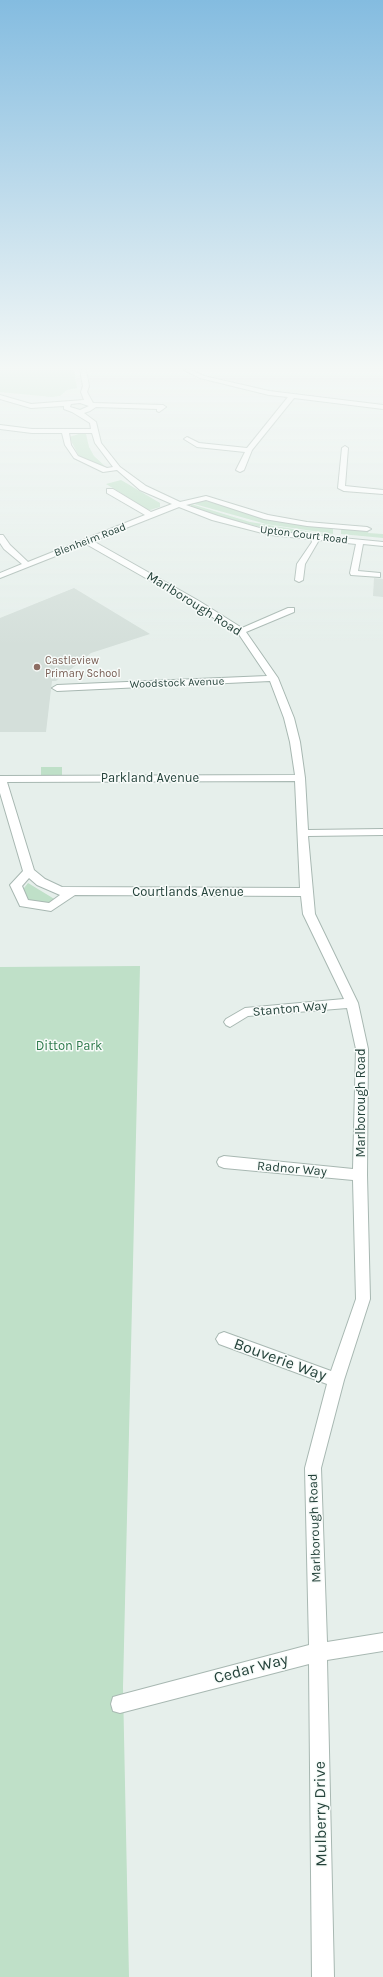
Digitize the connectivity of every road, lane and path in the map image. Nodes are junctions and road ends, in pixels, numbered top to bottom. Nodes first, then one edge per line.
1 (88, 462) edge
2 (113, 462) edge
3 (243, 462) edge
4 (343, 462) edge
5 (118, 468) junction
6 (240, 470) dead end
7 (110, 491) dead end
8 (383, 492) edge
9 (180, 505) junction
10 (152, 516) junction
11 (337, 527) junction
12 (367, 529) dead end
13 (0, 537) edge
14 (316, 538) junction
15 (335, 540) junction
16 (87, 541) junction
17 (360, 541) junction
18 (383, 544) edge
19 (27, 565) junction
20 (377, 575) dead end
21 (0, 576) edge
22 (299, 580) dead end
23 (292, 610) dead end
24 (241, 631) junction
25 (273, 678) junction
26 (58, 688) dead end
27 (300, 778) junction
28 (1, 779) edge
29 (383, 832) edge
30 (303, 833) junction
31 (30, 872) junction
32 (71, 892) junction
33 (306, 892) junction
34 (352, 1003) junction
35 (230, 1022) dead end
36 (224, 1162) dead end
37 (360, 1175) junction
38 (224, 1339) dead end
39 (336, 1380) junction
40 (383, 1642) edge
41 (318, 1652) junction
42 (120, 1704) dead end
43 (323, 1977) edge

1 - 5 street
2 - 5 street, Upton Court Road
3 - 6 street
4 - 8 street
5 - 9 street, Upton Court Road
7 - 10 street
9 - 10 street, Blenheim Road
9 - 11 street, Upton Court Road
9 - 14 street, Upton Court Road
10 - 16 street, Blenheim Road
11 - 12 street, Upton Court Road
11 - 15 street
13 - 19 street
14 - 15 street, Upton Court Road
14 - 22 street
15 - 17 street, Upton Court Road
16 - 19 street, Blenheim Road
16 - 24 street, Marlborough Road
17 - 18 street, Upton Court Road
17 - 20 street
19 - 21 street, Blenheim Road
23 - 24 street
24 - 25 street, Marlborough Road
25 - 26 street, Woodstock Avenue
25 - 27 street, Marlborough Road
27 - 28 street, Parkland Avenue
27 - 30 street, Marlborough Road
28 - 31 street
29 - 30 street
30 - 33 street, Marlborough Road
31 - 32 street, Courtlands Avenue
31 - 32 street
32 - 33 street, Courtlands Avenue
33 - 34 street, Marlborough Road
34 - 35 street, Stanton Way
34 - 37 street, Marlborough Road
36 - 37 street, Radnor Way
37 - 39 street, Marlborough Road
38 - 39 street, Bouverie Way
39 - 41 street, Marlborough Road
40 - 41 street, Cedar Way
41 - 42 street, Cedar Way
41 - 43 street, Mulberry Drive

